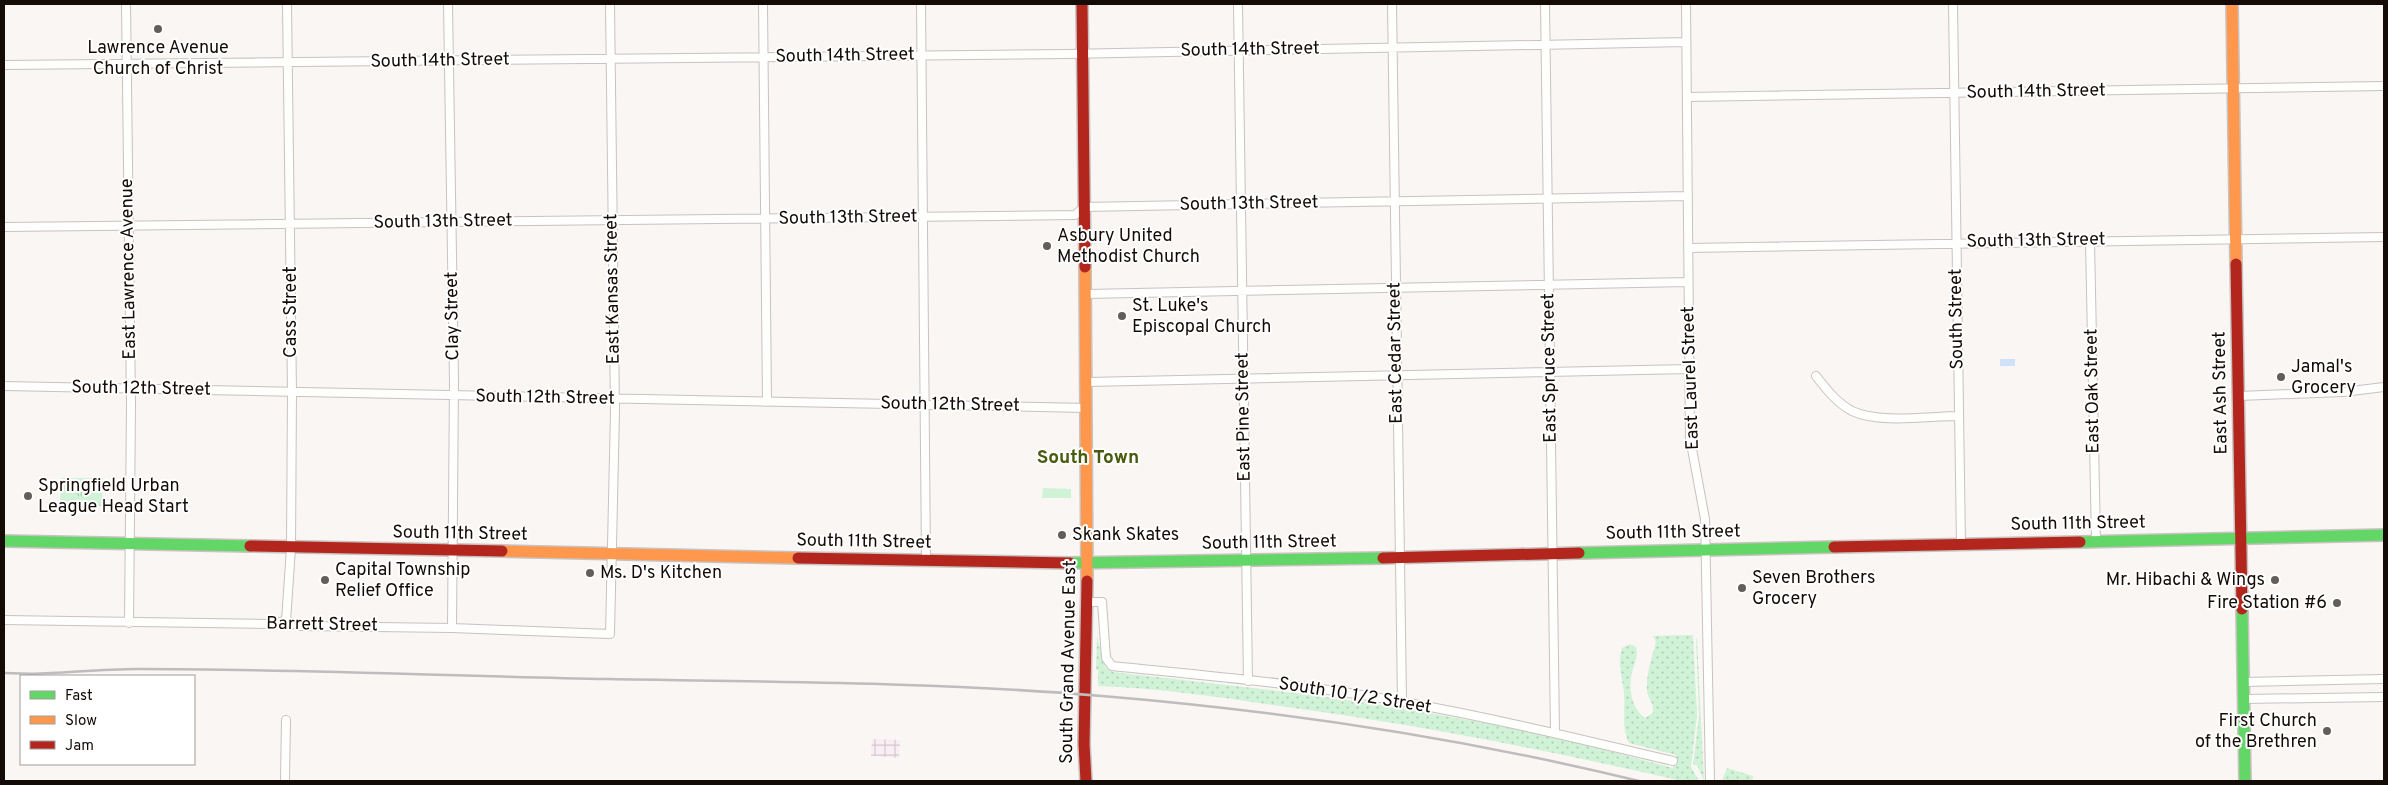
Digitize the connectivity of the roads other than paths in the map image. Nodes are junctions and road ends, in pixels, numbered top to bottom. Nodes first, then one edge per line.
1 (126, 4) edge
2 (287, 4) edge
3 (448, 4) edge
4 (610, 4) edge
5 (763, 4) edge
6 (920, 4) edge
7 (1082, 4) edge
8 (1238, 4) edge
9 (1392, 4) edge
10 (1544, 4) edge
11 (1686, 4) edge
12 (1953, 4) edge
13 (2232, 4) edge
14 (1686, 42) junction
15 (1545, 44) junction
16 (1392, 48) junction
17 (1238, 50) junction
18 (1082, 54) junction
19 (921, 56) junction
20 (764, 57) junction
21 (610, 59) junction
22 (449, 61) junction
23 (288, 62) junction
24 (126, 64) junction
25 (4, 65) edge
26 (2384, 86) edge
27 (2234, 88) junction
28 (1954, 93) junction
29 (1688, 97) junction
30 (1688, 196) junction
31 (1546, 197) junction
32 (1394, 200) junction
33 (1240, 204) junction
34 (1084, 207) junction
35 (923, 217) junction
36 (766, 218) junction
37 (612, 220) junction
38 (451, 222) junction
39 (290, 224) junction
40 (128, 225) junction
41 (4, 227) edge
42 (2384, 237) edge
43 (2236, 238) junction
44 (2090, 240) junction
45 (1956, 243) junction
46 (1688, 248) junction
47 (1688, 282) junction
48 (1548, 285) junction
49 (1395, 288) junction
50 (1242, 292) junction
51 (1086, 294) junction
52 (1689, 369) junction
53 (1550, 372) junction
54 (1397, 375) junction
55 (1816, 376) dead end
56 (1243, 378) junction
57 (1087, 382) junction
58 (4, 386) edge
59 (2384, 387) edge
60 (131, 389) junction
61 (292, 392) junction
62 (453, 396) junction
63 (2239, 396) junction
64 (615, 399) junction
65 (767, 402) junction
66 (925, 405) junction
67 (1087, 408) junction
68 (1959, 416) junction
69 (2384, 535) edge
70 (2242, 537) junction
71 (4, 541) edge
72 (2096, 541) junction
73 (130, 545) junction
74 (1961, 545) junction
75 (291, 548) junction
76 (1705, 550) junction
77 (452, 552) junction
78 (1552, 554) junction
79 (613, 555) junction
80 (1400, 557) junction
81 (926, 561) junction
82 (1247, 561) junction
83 (1088, 564) junction
84 (1088, 602) junction
85 (4, 620) edge
86 (286, 621) junction
87 (129, 623) junction
88 (452, 628) junction
89 (610, 634) joint
90 (2384, 679) edge
91 (1248, 681) junction
92 (2244, 682) junction
93 (2384, 697) edge
94 (2244, 699) junction
95 (1402, 701) junction
96 (286, 720) dead end
97 (1555, 733) junction
98 (1673, 762) dead end
99 (285, 781) edge
100 (1086, 781) edge
101 (1710, 781) edge
102 (2245, 781) edge

1 - 24 street, East Lawrence Avenue
2 - 23 street, Cass Street
3 - 22 street, Clay Street
4 - 21 street, East Kansas Street
5 - 20 street
6 - 19 street
7 - 18 street, South Grand Avenue East
8 - 17 street, East Pine Street
9 - 16 street, East Cedar Street
10 - 15 street, East Spruce Street
11 - 14 street, East Laurel Street
12 - 28 street, South Street
13 - 27 street, East Ash Street
14 - 15 street, South 14th Street
14 - 29 street, East Laurel Street
15 - 16 street, South 14th Street
15 - 31 street, East Spruce Street
16 - 17 street, South 14th Street
16 - 32 street, East Cedar Street
17 - 18 street, South 14th Street
17 - 33 street, East Pine Street
18 - 19 street, South 14th Street
18 - 34 street, South Grand Avenue East
19 - 20 street, South 14th Street
19 - 35 street
20 - 21 street, South 14th Street
20 - 36 street
21 - 22 street, South 14th Street
21 - 37 street, East Kansas Street
22 - 23 street, South 14th Street
22 - 38 street, Clay Street
23 - 24 street, South 14th Street
23 - 39 street, Cass Street
24 - 25 street, South 14th Street
24 - 40 street, East Lawrence Avenue
26 - 27 street, South 14th Street
27 - 28 street, South 14th Street
27 - 43 street, East Ash Street
28 - 29 street, South 14th Street
28 - 45 street, South Street
29 - 30 street, East Laurel Street
30 - 31 street, South 13th Street
30 - 46 street, East Laurel Street
31 - 32 street, South 13th Street
31 - 48 street, East Spruce Street
32 - 33 street, South 13th Street
32 - 49 street, East Cedar Street
33 - 34 street, South 13th Street
33 - 50 street, East Pine Street
34 - 35 street, South 13th Street
34 - 51 street, South Grand Avenue East
35 - 36 street, South 13th Street
35 - 66 street
36 - 37 street, South 13th Street
36 - 65 street
37 - 38 street, South 13th Street
37 - 64 street, East Kansas Street
38 - 39 street, South 13th Street
38 - 62 street, Clay Street
39 - 40 street, South 13th Street
39 - 61 street, Cass Street
40 - 41 street, South 13th Street
40 - 60 street, East Lawrence Avenue
42 - 43 street, South 13th Street
43 - 44 street, South 13th Street
43 - 63 street, East Ash Street
44 - 45 street, South 13th Street
44 - 72 street, East Oak Street
45 - 46 street, South 13th Street
45 - 68 street, South Street
46 - 47 street, East Laurel Street
47 - 48 street
47 - 52 street, East Laurel Street
48 - 49 street
48 - 53 street, East Spruce Street
49 - 50 street
49 - 54 street, East Cedar Street
50 - 51 street
50 - 56 street, East Pine Street
51 - 57 street, South Grand Avenue East
52 - 53 street
52 - 76 street, East Laurel Street
53 - 54 street
53 - 78 street, East Spruce Street
54 - 56 street
54 - 80 street, East Cedar Street
55 - 68 street
56 - 57 street
56 - 82 street, East Pine Street
57 - 67 street, South Grand Avenue East
58 - 60 street, South 12th Street
59 - 63 street
60 - 61 street, South 12th Street
60 - 73 street, East Lawrence Avenue
61 - 62 street, South 12th Street
61 - 75 street, Cass Street
62 - 64 street, South 12th Street
62 - 77 street, Clay Street
63 - 70 street, East Ash Street
64 - 65 street, South 12th Street
64 - 79 street, East Kansas Street
65 - 66 street, South 12th Street
66 - 67 street, South 12th Street
66 - 81 street
67 - 83 street, South Grand Avenue East
68 - 74 street, South Street
69 - 70 street, South 11th Street
70 - 72 street, South 11th Street
70 - 92 street, East Ash Street
71 - 73 street, South 11th Street
72 - 74 street, South 11th Street
73 - 75 street, South 11th Street
73 - 87 street, East Lawrence Avenue
74 - 76 street, South 11th Street
75 - 77 street, South 11th Street
75 - 86 street, Cass Street
76 - 78 street, South 11th Street
76 - 101 street, East Laurel Street
77 - 79 street, South 11th Street
77 - 88 street, Clay Street
78 - 80 street, South 11th Street
78 - 97 street, East Spruce Street
79 - 81 street, South 11th Street
79 - 89 street, East Kansas Street
80 - 82 street, South 11th Street
80 - 95 street, East Cedar Street
81 - 83 street, South 11th Street
82 - 83 street, South 11th Street
82 - 91 street, East Pine Street
83 - 84 street, South Grand Avenue East
84 - 91 street, South 10 1/2 Street
84 - 100 street, South Grand Avenue East
85 - 87 street, Barrett Street
86 - 87 street, Barrett Street
86 - 88 street, Barrett Street
88 - 89 street, Barrett Street
90 - 92 street
91 - 95 street, South 10 1/2 Street
92 - 94 street, East Ash Street
93 - 94 street
94 - 102 street, East Ash Street
95 - 97 street, South 10 1/2 Street
96 - 99 street
97 - 98 street, South 10 1/2 Street

